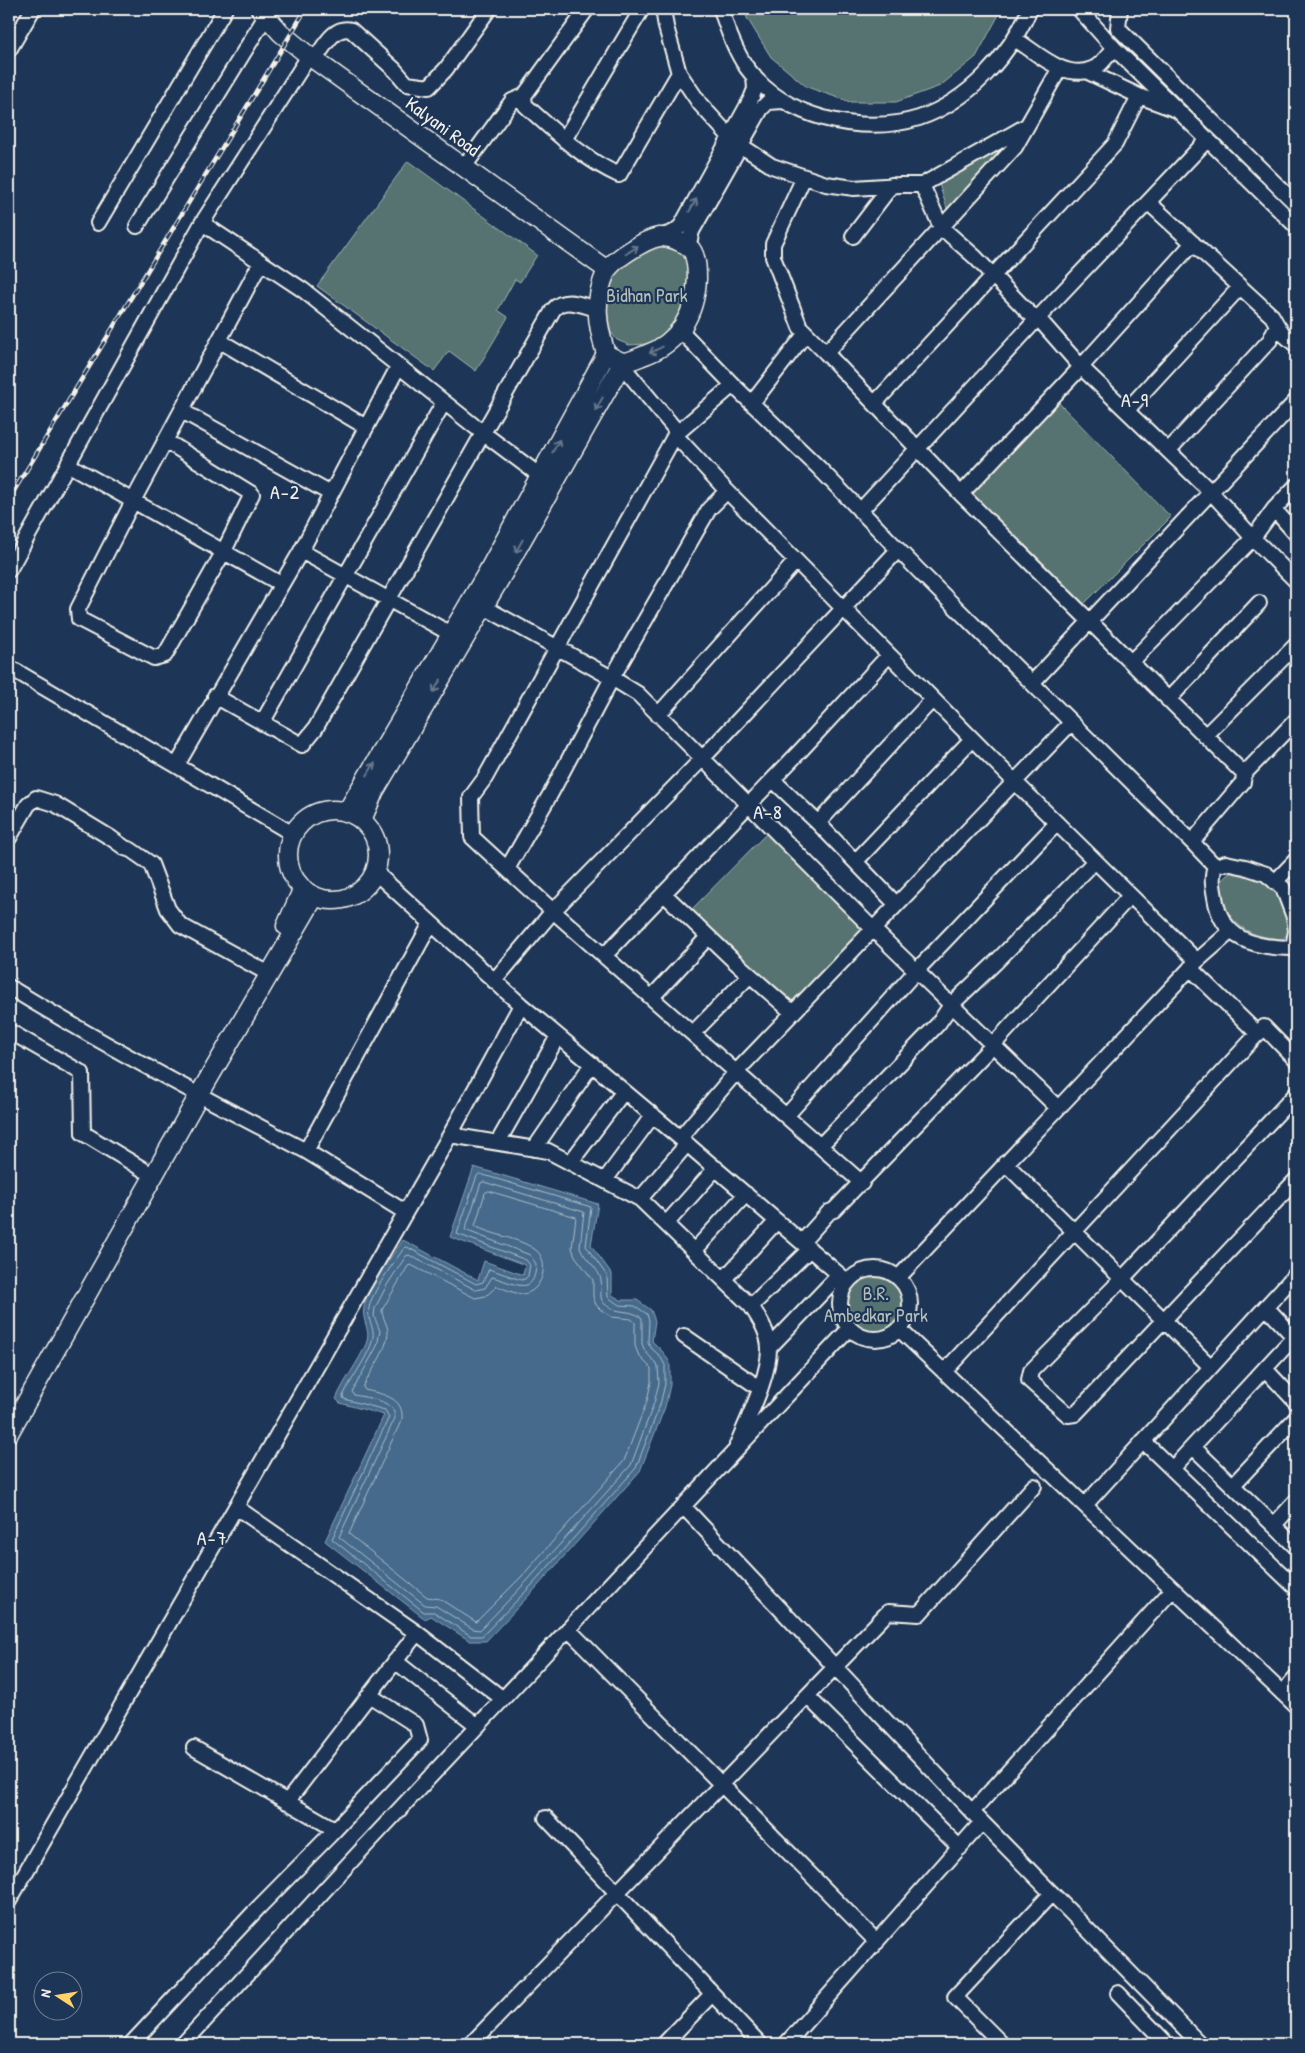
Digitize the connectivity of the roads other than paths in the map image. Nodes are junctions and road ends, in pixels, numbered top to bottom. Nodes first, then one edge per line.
1 (33, 9) edge
2 (225, 9) edge
3 (489, 9) edge
4 (588, 9) edge
5 (642, 9) edge
6 (663, 9) edge
7 (722, 9) edge
8 (1030, 9) edge
9 (1079, 9) edge
10 (1120, 9) edge
11 (263, 12) edge
12 (1094, 25) junction
13 (1118, 28) junction
14 (1015, 39) junction
15 (1114, 48) junction
16 (9, 50) edge
17 (312, 57) junction
18 (1060, 68) junction
19 (1086, 71) junction
20 (679, 73) junction
21 (754, 76) junction
22 (524, 96) junction
23 (1139, 96) junction
24 (783, 101) junction
25 (1179, 111) junction
26 (1028, 125) junction
27 (1208, 139) junction
28 (564, 140) junction
29 (736, 141) junction
30 (464, 167) junction
31 (804, 177) junction
32 (892, 185) junction
33 (922, 185) junction
34 (1148, 202) junction
35 (1296, 204) edge
36 (98, 223) dead end
37 (202, 223) junction
38 (136, 226) dead end
39 (1296, 226) edge
40 (941, 227) junction
41 (853, 236) dead end
42 (660, 237) junction
43 (1193, 243) junction
44 (690, 249) junction
45 (261, 262) junction
46 (607, 270) junction
47 (994, 277) junction
48 (1240, 286) junction
49 (597, 309) junction
50 (1038, 318) junction
51 (1276, 325) junction
52 (681, 331) junction
53 (806, 333) junction
54 (220, 341) junction
55 (1296, 345) edge
56 (826, 353) junction
57 (606, 354) junction
58 (623, 362) junction
59 (398, 367) junction
60 (1081, 367) junction
61 (732, 385) junction
62 (1296, 401) edge
63 (444, 402) junction
64 (752, 403) junction
65 (875, 403) junction
66 (1127, 410) junction
67 (182, 411) junction
68 (366, 427) junction
69 (483, 433) junction
70 (675, 435) junction
71 (166, 441) junction
72 (919, 448) junction
73 (1169, 450) junction
74 (69, 465) junction
75 (540, 475) junction
76 (1296, 486) edge
77 (727, 491) junction
78 (1211, 492) junction
79 (331, 494) junction
80 (961, 494) junction
81 (133, 501) junction
82 (1274, 509) junction
83 (860, 511) junction
84 (1296, 534) edge
85 (1252, 538) junction
86 (898, 550) junction
87 (224, 551) junction
88 (301, 551) junction
89 (796, 561) junction
90 (9, 570) edge
91 (344, 575) junction
92 (1296, 581) edge
93 (281, 584) junction
94 (388, 600) junction
95 (1259, 602) dead end
96 (478, 603) junction
97 (843, 608) junction
98 (1090, 622) junction
99 (451, 634) junction
100 (1296, 645) edge
101 (557, 647) junction
102 (890, 655) junction
103 (1130, 662) junction
104 (9, 667) edge
105 (612, 678) junction
106 (1032, 684) junction
107 (215, 696) junction
108 (932, 699) junction
109 (1168, 700) junction
110 (658, 715) junction
111 (1296, 720) edge
112 (262, 723) junction
113 (1071, 723) junction
114 (1205, 736) junction
115 (972, 739) junction
116 (702, 759) junction
117 (177, 765) junction
118 (1244, 774) junction
119 (773, 780) junction
120 (1014, 781) junction
121 (748, 805) junction
122 (354, 816) junction
123 (818, 823) junction
124 (1057, 823) junction
125 (293, 834) junction
126 (9, 838) edge
127 (1192, 842) junction
128 (1296, 860) edge
129 (1095, 861) junction
130 (856, 862) junction
131 (1214, 866) junction
132 (507, 869) junction
133 (374, 872) junction
134 (1275, 882) junction
135 (309, 892) junction
136 (664, 894) junction
137 (1130, 896) junction
138 (896, 904) junction
139 (553, 911) junction
140 (431, 923) junction
141 (873, 930) junction
142 (1230, 932) junction
143 (708, 937) junction
144 (1295, 949) edge
145 (604, 956) junction
146 (1194, 964) junction
147 (262, 970) junction
148 (916, 971) junction
149 (750, 975) junction
150 (494, 980) junction
151 (9, 987) edge
152 (652, 997) junction
153 (520, 1005) junction
154 (951, 1005) junction
155 (793, 1012) junction
156 (9, 1031) edge
157 (693, 1033) junction
158 (1258, 1034) junction
159 (558, 1036) junction
160 (993, 1045) junction
161 (1296, 1060) edge
162 (592, 1064) junction
163 (736, 1071) junction
164 (624, 1091) junction
165 (196, 1093) junction
166 (1296, 1094) edge
167 (1058, 1108) junction
168 (653, 1115) junction
169 (787, 1115) junction
170 (450, 1135) junction
171 (684, 1141) junction
172 (498, 1142) junction
173 (820, 1146) junction
174 (534, 1149) junction
175 (306, 1151) junction
176 (570, 1163) junction
177 (1005, 1163) junction
178 (716, 1168) junction
179 (144, 1170) junction
180 (605, 1180) junction
181 (1296, 1180) edge
182 (862, 1183) junction
183 (746, 1194) junction
184 (640, 1199) junction
185 (405, 1212) junction
186 (777, 1221) junction
187 (666, 1224) junction
188 (1074, 1231) junction
189 (806, 1246) junction
190 (694, 1251) junction
191 (1296, 1274) edge
192 (844, 1278) junction
193 (898, 1278) junction
194 (724, 1279) junction
195 (1122, 1279) junction
196 (751, 1306) junction
197 (1266, 1307) junction
198 (1164, 1321) junction
199 (850, 1328) junction
200 (899, 1329) junction
201 (684, 1336) dead end
202 (1295, 1338) edge
203 (769, 1348) junction
204 (1211, 1367) junction
205 (1265, 1369) junction
206 (944, 1372) junction
207 (761, 1384) junction
208 (1296, 1402) edge
209 (9, 1413) edge
210 (1296, 1418) edge
211 (9, 1433) edge
212 (1143, 1441) junction
213 (1193, 1448) junction
214 (735, 1451) junction
215 (1172, 1469) junction
216 (1233, 1485) junction
217 (1034, 1486) dead end
218 (1296, 1501) edge
219 (1085, 1505) junction
220 (684, 1506) junction
221 (236, 1507) junction
222 (1274, 1525) junction
223 (1296, 1547) edge
224 (1294, 1580) edge
225 (1173, 1589) junction
226 (568, 1629) junction
227 (417, 1633) junction
228 (395, 1661) junction
229 (836, 1667) junction
230 (1296, 1677) edge
231 (1282, 1693) junction
232 (369, 1695) junction
233 (807, 1696) junction
234 (503, 1699) junction
235 (1296, 1706) edge
236 (478, 1726) junction
237 (194, 1748) dead end
238 (721, 1784) junction
239 (286, 1802) junction
240 (972, 1812) junction
241 (546, 1818) dead end
242 (982, 1822) junction
243 (331, 1834) junction
244 (960, 1848) junction
245 (616, 1893) junction
246 (1052, 1894) junction
247 (9, 1901) edge
248 (877, 1942) junction
249 (1118, 1993) dead end
250 (712, 1994) junction
251 (132, 2044) edge
252 (183, 2044) edge
253 (471, 2044) edge
254 (664, 2044) edge
255 (760, 2044) edge
256 (786, 2044) edge
257 (1002, 2044) edge
258 (1168, 2044) edge
259 (1200, 2044) edge

1 - 16 street
2 - 36 street
3 - 17 street
4 - 22 street
5 - 28 street
6 - 20 street
7 - 21 street
8 - 14 street
9 - 12 street
10 - 13 street
11 - 17 main road, Kalyani Road
11 - 38 street
12 - 13 street
12 - 15 street
13 - 35 street
14 - 18 street
14 - 24 street
15 - 19 street
15 - 25 street
17 - 30 main road, Kalyani Road
17 - 37 street
18 - 19 street
18 - 26 street
19 - 23 street
20 - 28 street
20 - 29 street
21 - 24 street
21 - 29 street
22 - 28 street
22 - 30 street
23 - 25 street
23 - 47 street
24 - 29 street
25 - 27 street
26 - 33 street
26 - 40 street
27 - 34 street
27 - 39 street
29 - 31 street
42 -> 29 street
29 - 44 street
30 - 46 main road, Kalyani Road
31 - 32 street
31 - 53 street
32 - 33 street
32 - 41 street
33 - 40 street
34 - 43 street
34 - 50 street
37 - 45 street
37 - 74 street
40 - 47 street
40 - 56 street
42 - 44 main road
46 -> 42 main road
43 - 48 street
43 - 60 street
44 - 52 main road
45 - 54 street
45 - 59 street
46 - 49 main road
47 - 50 street
47 - 65 street
48 - 51 street
48 - 66 street
49 - 57 main road
49 - 69 street
50 - 60 street
50 - 72 street
51 - 55 street
51 - 73 street
52 -> 58 main road
52 - 61 street
53 - 56 street
53 - 64 street
54 - 67 street
54 - 68 street
56 - 65 street
57 - 58 main road
75 -> 57 main road
58 - 70 street
58 -> 96 main road
59 - 63 street
59 - 68 street
60 - 66 street
60 - 80 street
61 - 64 street
61 - 70 street
62 - 78 street
63 - 69 street
63 - 91 street
64 - 83 street
65 - 72 street
66 - 73 street
67 - 71 street
67 - 79 street
68 - 79 street
69 - 75 street
69 - 94 street
70 - 77 street
70 - 101 street
71 - 81 street
71 - 87 street
72 - 80 street
72 - 83 street
73 - 78 street
74 - 81 street
74 - 90 street
75 - 96 main road
76 - 82 street
77 - 89 street
77 - 105 street
78 - 85 street
78 - 98 street
79 - 88 street
80 - 98 street
81 - 87 street
81 - 87 street
82 - 84 street
82 - 85 street
83 - 86 street
85 - 92 street
85 - 103 street
86 - 97 street
86 - 106 street
87 - 93 street
88 - 91 street
88 - 93 street
89 - 97 street
89 - 110 street
91 - 94 street
91 - 112 street
93 - 107 street
94 - 99 street
94 - 112 street
95 - 109 street
96 - 99 main road
96 - 101 street
96 -> 122 main road
97 - 102 street
97 - 116 street
98 - 103 street
98 - 106 street
122 -> 99 main road
100 - 114 street
101 - 105 street
101 - 132 street
102 - 108 street
102 - 119 street
103 - 109 street
104 - 117 street
105 - 110 street
105 - 132 street
106 - 113 street
107 - 112 street
107 - 117 street
108 - 115 street
108 - 123 street
109 - 114 street
110 - 116 street
111 - 118 street
113 - 120 street
113 - 127 street
114 - 118 street
115 - 120 street
115 - 130 street
116 - 121 street
116 - 139 street
117 - 125 street
118 - 127 street
119 - 121 street
119 - 123 street
120 - 124 street
120 - 138 street
121 - 136 street
121 - 141 street
122 - 125 main road
122 - 133 main road
123 - 130 street
124 - 129 street
124 - 148 street
125 - 135 main road
126 - 147 street
127 - 131 street
128 - 134 street
129 - 137 street
129 - 154 street
130 - 138 street
131 - 134 street
131 - 142 street
132 - 139 street
133 - 135 main road
133 - 140 street
134 - 144 street
135 - 147 main road
135 - 165 main road
136 - 143 street
136 - 145 street
137 - 146 street
137 - 160 street
138 - 141 street
139 - 145 street
139 - 150 street
140 - 150 street
140 - 175 street
141 - 148 street
141 - 155 street
142 - 144 street
142 - 146 street
143 - 149 street
143 - 152 street
145 - 152 street
146 - 158 street
146 - 167 street
147 - 165 main road
148 - 154 street
148 - 169 street
149 - 155 street
149 - 157 street
150 - 153 street
151 - 165 street
152 - 157 street
153 - 159 street
153 - 170 street
154 - 160 street
154 - 173 street
155 - 163 street
156 - 179 street
157 - 163 street
158 - 161 street
158 - 188 street
159 - 162 street
159 - 172 street
160 - 167 street
160 - 182 street
162 - 164 street
162 - 174 street
163 - 169 street
163 - 171 street
164 - 168 street
164 - 176 street
165 - 175 street
165 - 179 main road
165 - 211 main road
166 - 195 street
167 - 177 street
168 - 171 street
168 - 180 street
169 - 173 street
170 - 172 street
170 - 185 street
171 - 178 street
171 - 184 street
172 - 174 street
173 - 182 street
174 - 176 street
175 - 185 street
176 - 180 street
177 - 188 street
177 - 193 street
178 - 183 street
178 - 187 street
179 - 209 main road
180 - 184 street
181 - 198 street
182 - 189 street
183 - 186 street
183 - 190 street
184 - 187 street
185 - 221 street
186 - 189 street
186 - 194 street
187 - 190 street
188 - 195 street
188 - 206 street
189 - 192 street
189 - 196 street
190 - 194 street
191 - 197 street
192 - 193 street
192 - 199 street
192 - 203 street
193 - 200 street
194 - 196 street
195 - 198 street
195 - 198 street
196 - 203 street
197 - 202 street
197 - 204 street
198 - 204 street
199 - 200 street
199 - 214 street
200 - 206 street
201 - 207 street
202 - 205 street
203 - 207 street
204 - 212 street
205 - 208 street
205 - 213 street
206 - 219 street
207 - 214 street
210 - 216 street
212 - 215 street
212 - 219 street
213 - 215 street
213 - 216 street
214 - 220 street
215 - 224 street
216 - 222 street
217 - 229 street
218 - 222 street
219 - 225 street
220 - 226 street
220 - 229 street
221 - 227 street
221 - 247 street
222 - 223 street
225 - 231 street
225 - 240 street
226 - 234 street
226 - 238 street
227 - 228 street
227 - 234 street
228 - 232 street
228 - 236 street
229 - 233 street
229 - 240 street
230 - 231 street
231 - 235 street
232 - 239 street
232 - 243 street
233 - 238 street
233 - 244 street
234 - 236 street
236 - 252 street
237 - 239 street
238 - 245 street
238 - 248 street
239 - 243 street
240 - 242 street
241 - 245 street
242 - 244 street
242 - 246 street
243 - 251 street
244 - 248 street
245 - 250 street
245 - 253 street
246 - 257 street
246 - 259 street
248 - 256 street
249 - 258 street
250 - 254 street
250 - 255 street

